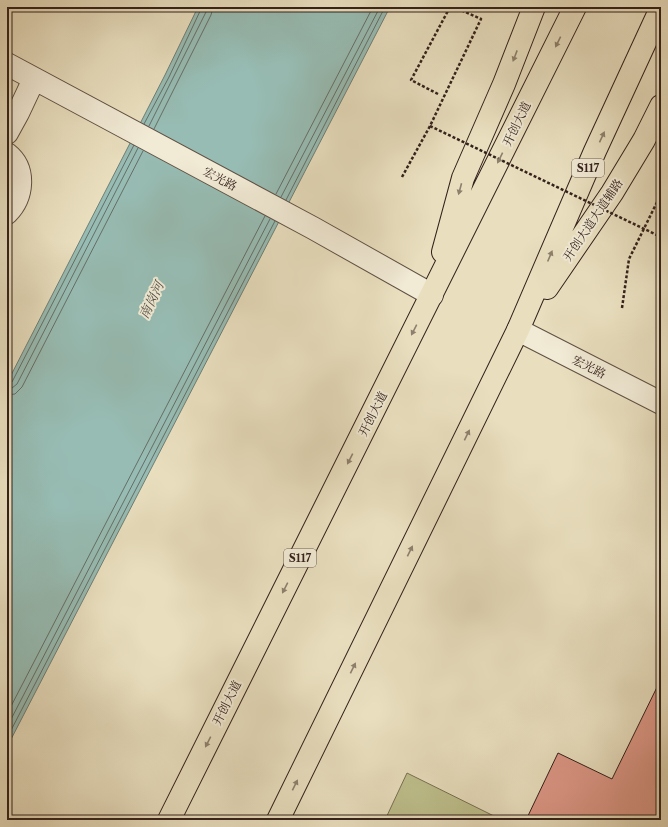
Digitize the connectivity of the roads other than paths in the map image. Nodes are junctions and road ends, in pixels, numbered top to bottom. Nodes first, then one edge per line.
1 (534, 7) edge
2 (576, 7) edge
3 (661, 8) edge
4 (7, 64) edge
5 (34, 79) junction
6 (661, 106) edge
7 (7, 133) edge
8 (7, 154) edge
9 (7, 213) edge
10 (432, 296) junction
11 (518, 330) junction
12 (661, 403) edge
13 (169, 820) edge
14 (278, 820) edge

1 -> 10 main road
2 -> 10 main road, 开创大道 / S117
11 -> 3 main road, S117
4 - 5 street, 宏光路
5 - 7 street
5 - 10 street, 宏光路
6 - 11 main road, 开创大道大道辅路
8 - 9 street
10 -> 13 main road, 开创大道 / S117
11 - 12 street, 宏光路
14 -> 11 main road, S117

